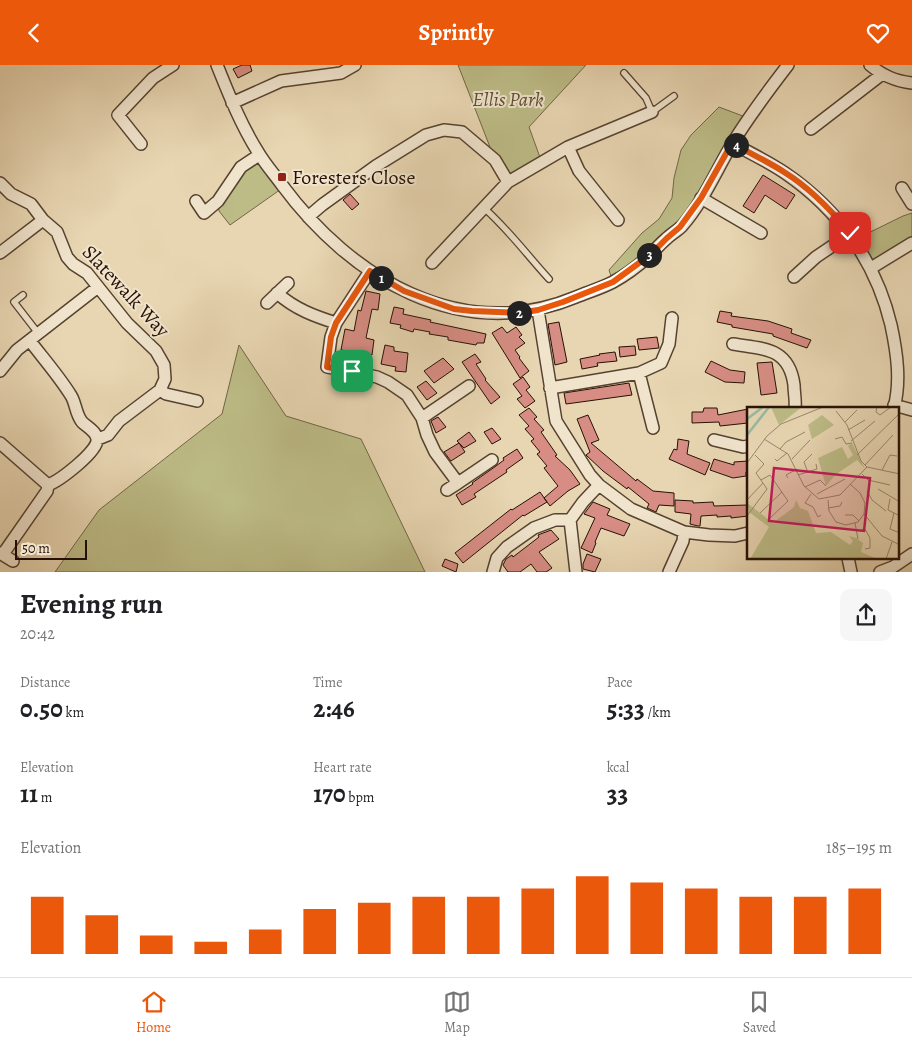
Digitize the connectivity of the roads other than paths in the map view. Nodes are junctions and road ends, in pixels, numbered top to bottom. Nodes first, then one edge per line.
1 (173, 65) edge
2 (218, 65) edge
3 (355, 65) edge
4 (788, 65) edge
5 (870, 65) edge
6 (322, 70) edge
7 (624, 73) dead end
8 (881, 75) junction
9 (912, 83) edge
10 (674, 96) dead end
11 (232, 103) junction
12 (652, 112) junction
13 (811, 129) dead end
14 (732, 143) junction
15 (140, 144) dead end
16 (568, 147) junction
17 (259, 155) junction
18 (508, 182) junction
19 (0, 183) edge
20 (902, 188) dead end
21 (701, 198) junction
22 (196, 201) dead end
23 (912, 204) edge
24 (484, 208) junction
25 (308, 217) junction
26 (43, 220) junction
27 (618, 220) dead end
28 (757, 226) dead end
29 (850, 233) junction
30 (912, 243) edge
31 (0, 253) edge
32 (432, 263) dead end
33 (871, 268) junction
34 (370, 271) junction
35 (794, 277) dead end
36 (549, 279) dead end
37 (288, 283) dead end
38 (98, 287) junction
39 (277, 293) junction
40 (23, 295) dead end
41 (267, 303) dead end
42 (538, 310) junction
43 (672, 318) dead end
44 (336, 323) junction
45 (34, 338) junction
46 (733, 344) dead end
47 (0, 371) edge
48 (639, 373) junction
49 (469, 386) dead end
50 (550, 388) junction
51 (160, 391) junction
52 (197, 401) dead end
53 (795, 407) edge
54 (894, 407) edge
55 (422, 418) junction
56 (653, 428) dead end
57 (98, 439) junction
58 (714, 440) dead end
59 (0, 443) edge
60 (747, 446) edge
61 (492, 460) dead end
62 (458, 483) junction
63 (48, 485) junction
64 (599, 485) junction
65 (447, 490) dead end
66 (570, 520) junction
67 (684, 531) junction
68 (747, 533) edge
69 (2, 553) edge
70 (912, 554) edge
71 (848, 559) edge
72 (13, 561) dead end
73 (492, 572) edge
74 (576, 572) edge
75 (669, 572) edge
76 (851, 572) edge
77 (880, 572) edge

1 - 15 street
2 - 11 street
3 - 6 street
4 - 14 street
5 - 8 street
6 - 11 street
7 - 12 lane
8 - 9 street
8 - 13 street
10 - 12 lane
11 - 17 street
12 - 16 street
14 - 21 street
14 - 29 street
16 - 18 street
16 - 27 street
17 - 22 street
17 - 25 street
18 - 24 street
18 - 25 street
19 - 26 street, Slatewalk Way
20 - 23 street
21 - 28 street
21 - 42 street
24 - 32 street
24 - 36 lane
25 - 34 street
26 - 31 street
26 - 38 street, Slatewalk Way
29 - 33 street
29 - 35 street
30 - 33 street
33 - 54 street
34 - 42 street
34 - 44 street
37 - 39 street
38 - 45 street
38 - 51 street, Slatewalk Way
39 - 41 street
39 - 44 street
40 - 45 lane
42 - 50 street
43 - 48 street
44 - 55 street
45 - 47 street
45 - 57 street
46 - 53 street
48 - 50 street
48 - 56 street
49 - 55 street
50 - 64 street
51 - 52 street
51 - 57 street
55 - 62 street
57 - 63 street
58 - 60 street
59 - 63 street
61 - 62 street
62 - 65 street
63 - 69 street
64 - 66 street
64 - 67 street
66 - 73 street
66 - 74 street
67 - 68 street
67 - 75 street
69 - 72 street
70 - 77 street
71 - 76 street

